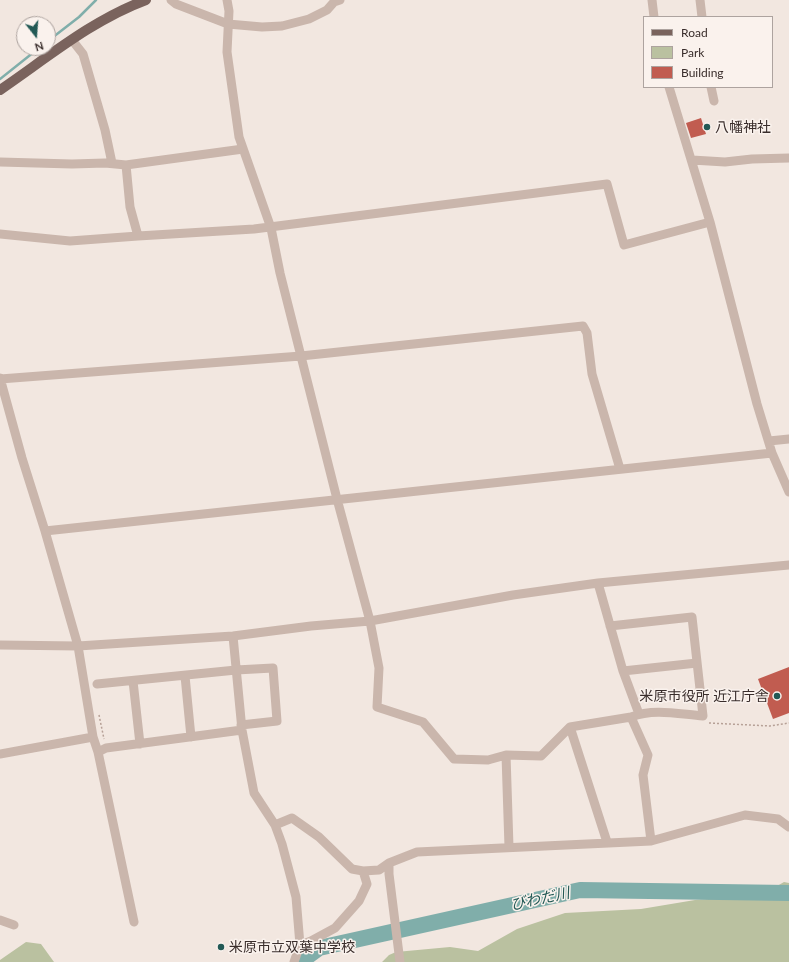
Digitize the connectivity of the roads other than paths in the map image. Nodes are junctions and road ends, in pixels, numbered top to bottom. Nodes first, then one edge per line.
1 (146, 0) edge
2 (171, 0) edge
3 (227, 0) edge
4 (340, 0) edge
5 (652, 0) edge
6 (700, 0) edge
7 (654, 16) edge
8 (702, 16) edge
9 (228, 24) junction
10 (72, 40) junction
11 (669, 88) edge
12 (711, 88) edge
13 (0, 90) edge
14 (714, 101) dead end
15 (243, 149) junction
16 (789, 158) edge
17 (692, 160) junction
18 (0, 162) edge
19 (112, 163) junction
20 (126, 165) junction
21 (710, 222) junction
22 (271, 228) junction
23 (0, 234) edge
24 (138, 236) junction
25 (301, 356) junction
26 (0, 378) edge
27 (789, 439) edge
28 (769, 441) junction
29 (772, 452) junction
30 (620, 469) junction
31 (789, 492) edge
32 (337, 499) junction
33 (45, 531) junction
34 (789, 565) edge
35 (598, 583) junction
36 (370, 621) junction
37 (610, 626) junction
38 (233, 636) junction
39 (0, 645) edge
40 (78, 646) junction
41 (697, 663) junction
42 (236, 670) junction
43 (623, 671) junction
44 (185, 676) junction
45 (133, 681) junction
46 (97, 684) dead end
47 (635, 716) junction
48 (570, 727) junction
49 (242, 728) junction
50 (93, 737) junction
51 (192, 737) junction
52 (140, 744) junction
53 (98, 752) junction
54 (0, 754) edge
55 (506, 755) junction
56 (275, 825) junction
57 (789, 826) edge
58 (651, 841) junction
59 (607, 842) junction
60 (509, 847) junction
61 (389, 864) junction
62 (363, 871) junction
63 (0, 920) edge
64 (134, 922) dead end
65 (14, 926) dead end
66 (300, 945) junction
67 (294, 962) edge
68 (400, 962) edge

1 - 10 main road
2 - 9 street
3 - 9 street
4 - 9 street
5 - 7 street
6 - 8 street
9 - 15 street
10 - 13 main road
10 - 19 street
11 - 17 street
12 - 14 street
15 - 20 street
15 - 22 street
16 - 17 street
17 - 21 street
18 - 19 street
19 - 20 street
20 - 24 street
21 - 22 street
21 - 28 street
22 - 24 street
22 - 25 street
23 - 24 street
25 - 26 street
25 - 30 street
25 - 32 street
26 - 33 street
27 - 28 street
28 - 29 street
29 - 30 street
29 - 31 street
30 - 32 street
32 - 33 street
32 - 36 street
33 - 40 street
34 - 35 street
35 - 36 street
35 - 37 street
36 - 38 street
36 - 55 street
37 - 41 street
37 - 43 street
38 - 40 street
38 - 42 street
39 - 40 street
40 - 50 street
41 - 43 street
41 - 47 street
42 - 44 street
42 - 49 street
42 - 49 street
43 - 47 street
44 - 45 street
44 - 51 street
45 - 46 street
45 - 52 street
47 - 48 street
47 - 58 street
48 - 55 street
48 - 59 street
49 - 51 street
49 - 56 street
50 - 53 street
50 - 54 street
51 - 52 street
52 - 53 street
53 - 64 street
55 - 60 street
56 - 62 street
56 - 66 street
57 - 58 street
58 - 59 street
59 - 60 street
60 - 61 street
61 - 62 street
61 - 68 street
62 - 66 street
63 - 65 street
66 - 67 street

